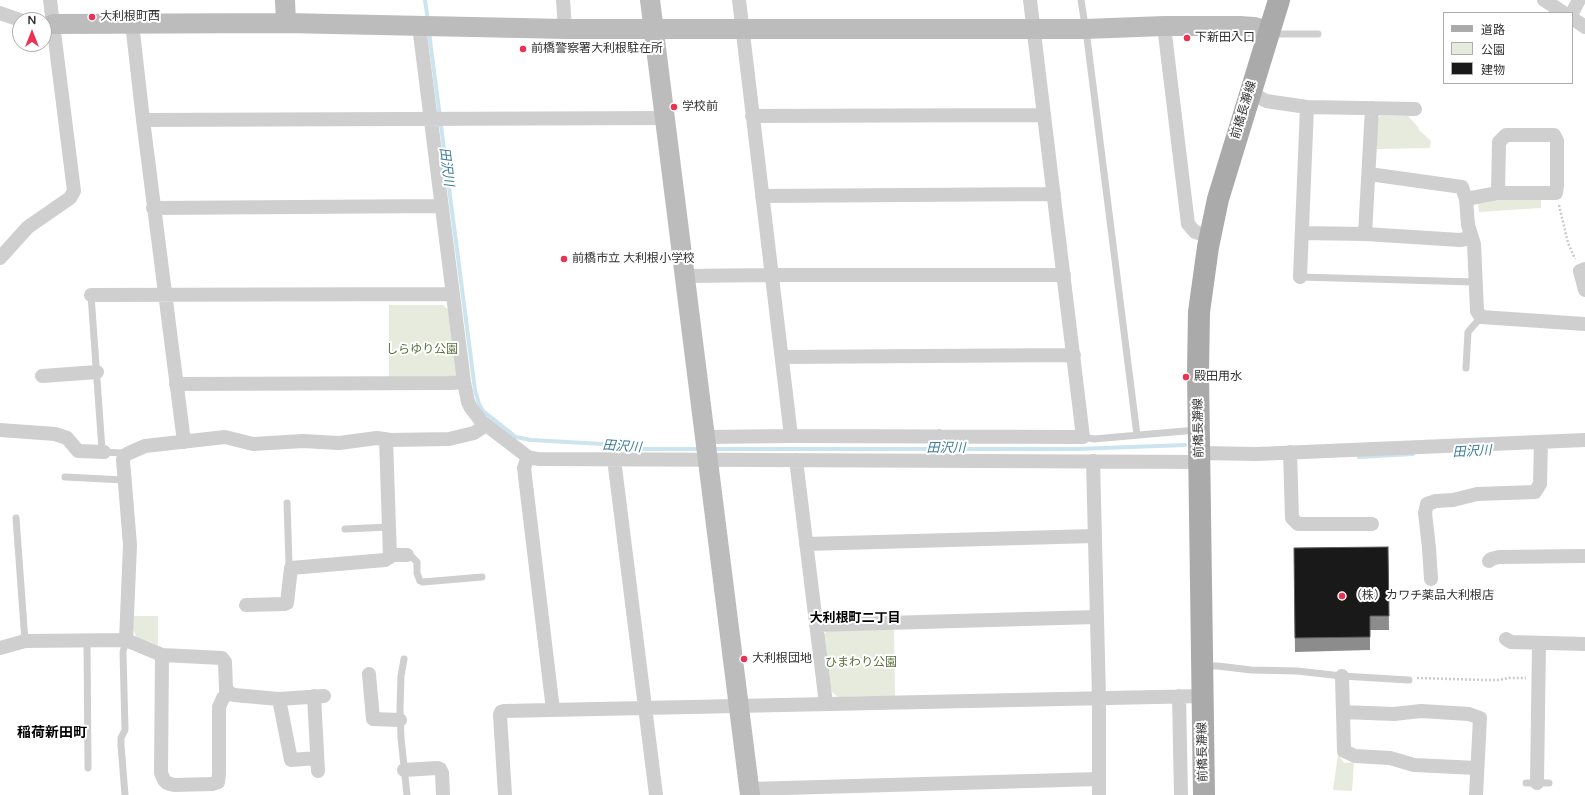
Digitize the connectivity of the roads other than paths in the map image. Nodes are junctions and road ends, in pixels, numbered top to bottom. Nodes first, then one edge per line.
1 (50, 0) edge
2 (285, 0) edge
3 (563, 0) edge
4 (650, 0) edge
5 (739, 0) edge
6 (1030, 0) edge
7 (1080, 0) edge
8 (1279, 0) edge
9 (1544, 0) edge
10 (1579, 0) edge
11 (49, 12) edge
12 (1562, 12) edge
13 (1573, 12) edge
14 (0, 13) edge
15 (12, 17) edge
16 (1573, 19) edge
17 (132, 23) junction
18 (286, 23) junction
19 (52, 24) edge
20 (419, 26) junction
21 (1164, 26) junction
22 (1585, 27) edge
23 (654, 28) junction
24 (565, 29) junction
25 (742, 29) junction
26 (1033, 29) junction
27 (1085, 30) junction
28 (1269, 31) junction
29 (1318, 34) dead end
30 (52, 50) edge
31 (1250, 92) junction
32 (1307, 107) junction
33 (1372, 108) junction
34 (1415, 109) dead end
35 (1044, 115) junction
36 (752, 116) junction
37 (665, 118) junction
38 (431, 119) junction
39 (142, 120) junction
40 (1369, 174) junction
41 (1498, 192) junction
42 (1054, 194) junction
43 (762, 196) junction
44 (1466, 198) junction
45 (442, 206) junction
46 (154, 208) junction
47 (1302, 233) junction
48 (1365, 234) junction
49 (1210, 236) junction
50 (1471, 238) junction
51 (2, 251) edge
52 (1584, 269) edge
53 (772, 275) junction
54 (1064, 275) junction
55 (685, 276) junction
56 (1300, 277) joint
57 (1475, 282) junction
58 (1585, 290) edge
59 (453, 294) junction
60 (91, 295) joint
61 (165, 295) junction
62 (1481, 317) junction
63 (1585, 324) edge
64 (1074, 355) junction
65 (782, 357) junction
66 (1466, 368) dead end
67 (97, 372) junction
68 (42, 376) dead end
69 (464, 382) junction
70 (176, 384) junction
71 (486, 425) junction
72 (0, 430) edge
73 (1199, 430) junction
74 (1137, 435) junction
75 (791, 436) junction
76 (939, 436) junction
77 (1083, 436) junction
78 (705, 437) junction
79 (386, 439) junction
80 (1585, 440) edge
81 (184, 442) junction
82 (1541, 442) junction
83 (104, 452) junction
84 (1290, 452) junction
85 (124, 456) junction
86 (528, 456) junction
87 (1199, 457) junction
88 (614, 459) junction
89 (708, 459) junction
90 (796, 460) junction
91 (939, 460) junction
92 (1093, 461) junction
93 (65, 477) dead end
94 (124, 480) junction
95 (287, 503) dead end
96 (16, 518) dead end
97 (1372, 524) dead end
98 (389, 527) junction
99 (345, 529) dead end
100 (1094, 536) junction
101 (806, 544) junction
102 (390, 555) junction
103 (407, 555) joint
104 (1585, 556) edge
105 (1489, 561) dead end
106 (291, 568) junction
107 (482, 577) dead end
108 (1431, 579) dead end
109 (246, 605) dead end
110 (1096, 617) junction
111 (816, 625) junction
112 (1506, 639) dead end
113 (126, 640) junction
114 (87, 641) junction
115 (25, 642) junction
116 (1539, 643) junction
117 (1585, 644) edge
118 (0, 648) edge
119 (162, 655) junction
120 (404, 659) dead end
121 (1202, 666) junction
122 (369, 674) dead end
123 (1342, 676) junction
124 (1409, 680) road end
125 (228, 692) junction
126 (1180, 696) junction
127 (1202, 696) junction
128 (1099, 698) junction
129 (279, 699) junction
130 (826, 704) junction
131 (738, 706) junction
132 (645, 708) junction
133 (553, 710) junction
134 (1343, 712) junction
135 (400, 720) junction
136 (88, 768) dead end
137 (1477, 768) junction
138 (404, 770) junction
139 (1099, 779) junction
140 (1537, 783) dead end
141 (750, 792) edge
142 (125, 795) edge
143 (407, 795) edge
144 (443, 795) edge
145 (505, 795) edge
146 (656, 795) edge
147 (1099, 795) edge
148 (1181, 795) edge
149 (1204, 795) edge
150 (1476, 795) edge

1 - 11 street
2 - 18 street
3 - 24 street
4 - 23 street
5 - 25 street
6 - 26 street
7 - 27 lane
8 - 28 main road, 前橋長瀞線
9 - 12 street
10 - 13 street
14 - 15 street
16 - 22 street
17 - 18 street
17 - 19 street
17 - 39 street
18 - 20 street
20 - 24 street
20 - 38 street
21 - 27 street
21 - 28 street
21 - 49 street
23 - 24 street
23 - 25 street
23 - 37 street
25 - 26 street
25 - 36 street
26 - 27 street
26 - 35 street
27 - 74 lane
28 - 29 lane
28 - 31 main road, 前橋長瀞線
30 - 51 street
31 - 32 street
31 - 49 main road, 前橋長瀞線
32 - 33 street
32 - 47 street
33 - 34 street
33 - 40 street
35 - 36 street
35 - 42 street
36 - 43 street
37 - 38 street
37 - 55 street
38 - 39 street
38 - 45 street
39 - 46 street
40 - 44 street
40 - 48 street
41 - 41 street
41 - 44 street
42 - 43 street
42 - 54 street
43 - 53 street
44 - 50 street
45 - 46 street
45 - 59 street
46 - 61 street
47 - 48 street
47 - 56 street
48 - 50 street
49 - 73 main road, 前橋長瀞線
50 - 57 street
52 - 58 street
53 - 54 street
53 - 55 street
53 - 65 street
54 - 64 street
55 - 78 street
56 - 57 lane
57 - 62 street
59 - 61 street
59 - 69 street
60 - 61 street
60 - 67 lane
61 - 70 street
62 - 63 street
62 - 66 lane
64 - 65 street
64 - 77 street
65 - 75 street
67 - 68 street
67 - 83 lane
69 - 70 street
69 - 71 street
70 - 81 street
71 - 79 street
71 - 86 street
72 - 83 street
73 - 74 lane
73 - 87 main road, 前橋長瀞線
74 - 77 lane
75 - 76 street
75 - 78 street
76 - 77 street
76 - 91 street
78 - 89 street
79 - 81 street
79 - 98 street
80 - 82 street
81 - 85 street
82 - 84 street
82 - 108 street
83 - 85 lane
84 - 87 street
84 - 97 street
85 - 94 street
86 - 88 street
86 - 133 street
87 - 92 street
87 - 121 main road, 前橋長瀞線
88 - 89 street
88 - 132 street
89 - 90 street
89 - 131 street
90 - 91 street
90 - 101 street
91 - 92 street
92 - 100 street
93 - 94 lane
94 - 113 street
95 - 106 lane
96 - 115 lane
98 - 99 lane
98 - 102 street
100 - 101 street
100 - 110 street
101 - 111 street
102 - 103 street
102 - 106 street
103 - 107 lane
104 - 105 street
106 - 109 street
110 - 111 street
110 - 128 street
111 - 130 street
112 - 116 street
113 - 114 street
113 - 119 street
113 - 142 lane
114 - 115 street
114 - 136 lane
115 - 118 street
116 - 117 street
116 - 140 street
119 - 125 street
119 - 125 street
120 - 135 lane
121 - 123 lane
121 - 127 main road, 前橋長瀞線
122 - 135 street
123 - 124 lane
123 - 134 street
125 - 129 street
126 - 127 street
126 - 128 street
126 - 148 street
127 - 149 main road, 前橋長瀞線
128 - 130 street
128 - 139 street
129 - 129 street
130 - 131 street
131 - 132 street
131 - 141 street
132 - 133 street
132 - 146 street
133 - 145 street
134 - 137 street
134 - 137 street
135 - 138 lane
137 - 150 street
138 - 143 lane
138 - 144 street
139 - 141 street
139 - 147 street

